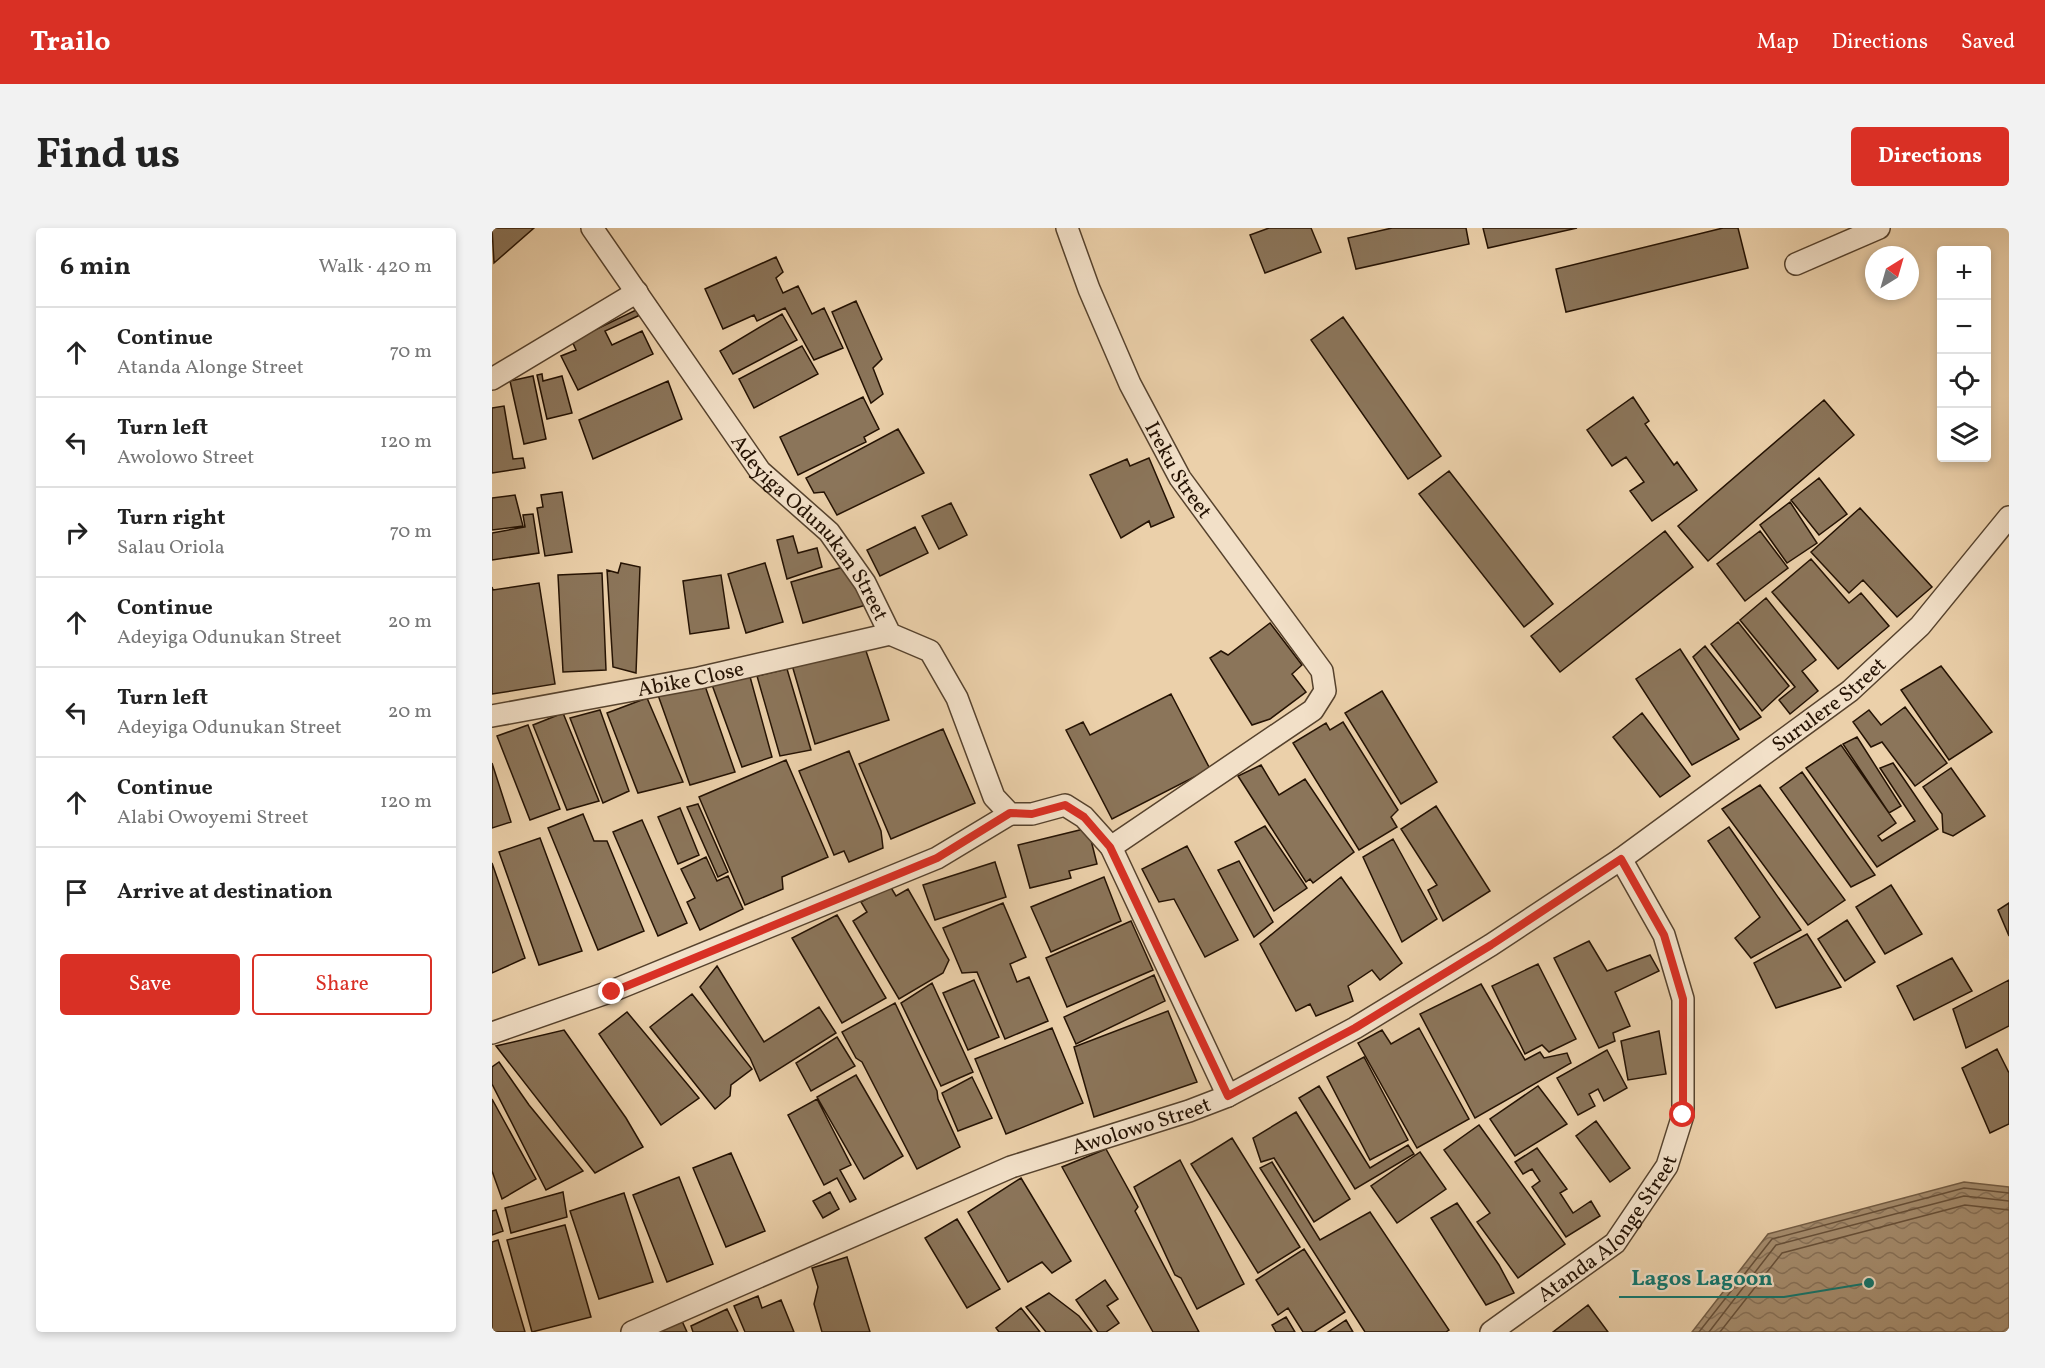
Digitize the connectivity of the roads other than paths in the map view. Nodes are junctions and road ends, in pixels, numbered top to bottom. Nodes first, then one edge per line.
1 (592, 228) edge
2 (1068, 228) edge
3 (1879, 228) edge
4 (1796, 264) dead end
5 (637, 292) junction
6 (492, 380) edge
7 (2009, 517) edge
8 (890, 634) junction
9 (492, 716) edge
10 (1010, 813) junction
11 (1110, 847) junction
12 (1621, 859) junction
13 (492, 1033) edge
14 (1228, 1096) junction
15 (632, 1332) edge
16 (1491, 1332) edge

1 - 5 street, Adeyiga Odunukan Street
2 - 11 street, Ireku Street
3 - 4 street
5 - 6 street
5 - 8 street, Adeyiga Odunukan Street
7 - 12 street, Surulere Street
8 - 9 street, Abike Close
8 - 10 street, Adeyiga Odunukan Street
10 - 11 street
10 - 13 street
11 - 14 street
12 - 14 street, Awolowo Street
12 - 16 street, Atanda Alonge Street
14 - 15 street, Awolowo Street

